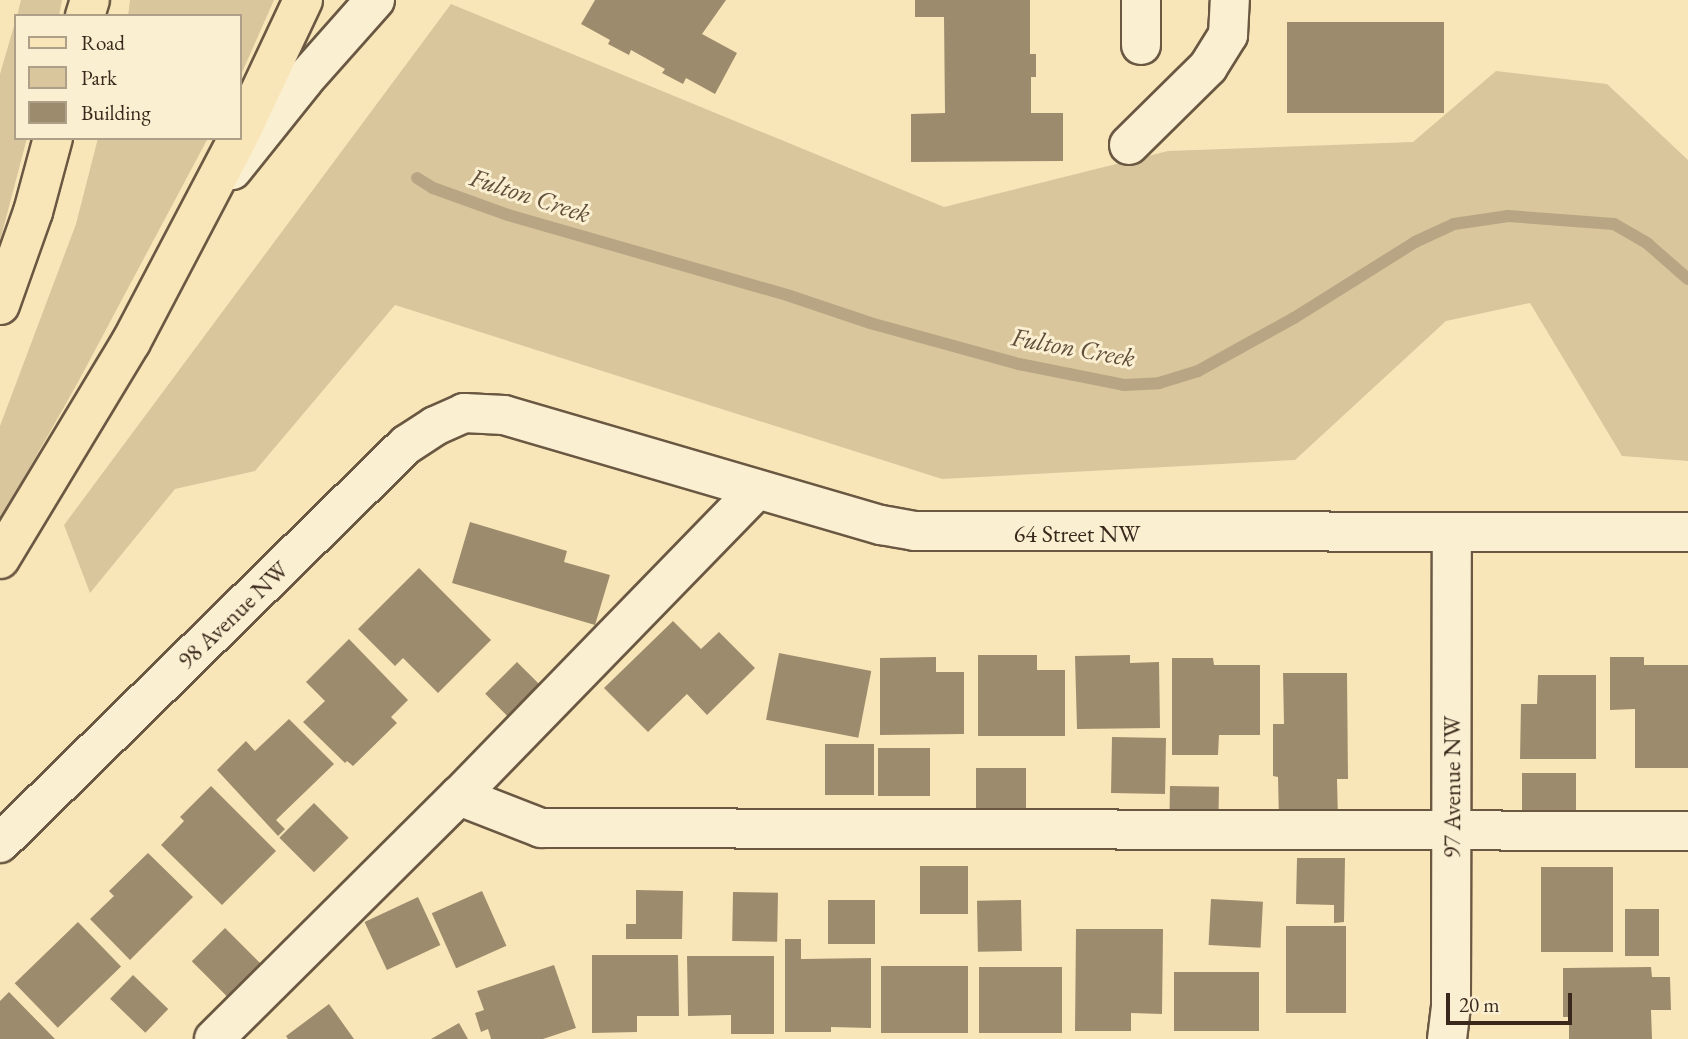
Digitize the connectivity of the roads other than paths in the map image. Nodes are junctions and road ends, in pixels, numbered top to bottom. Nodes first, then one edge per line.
1 (303, 0) edge
2 (376, 0) edge
3 (1141, 0) edge
4 (1230, 0) edge
5 (1141, 45) dead end
6 (242, 130) edge
7 (52, 140) edge
8 (237, 140) edge
9 (1129, 145) dead end
10 (200, 210) junction
11 (0, 305) edge
12 (482, 412) joint
13 (757, 490) junction
14 (1688, 532) edge
15 (1451, 534) junction
16 (0, 559) edge
17 (459, 796) junction
18 (1452, 831) junction
19 (1688, 831) edge
20 (0, 843) edge
21 (214, 1039) edge
22 (1447, 1039) edge

1 - 6 main road
2 - 10 street
3 - 5 street
4 - 9 street
7 - 11 main road
8 - 10 main road
10 - 16 main road
12 - 13 street, 64 Street NW
12 - 20 street, 98 Avenue NW
13 - 15 street, 64 Street NW
13 - 17 street
14 - 15 street, 64 Street NW
15 - 18 street, 97 Avenue NW
17 - 18 street
17 - 21 street
18 - 19 street
18 - 22 street, 97 Avenue NW

